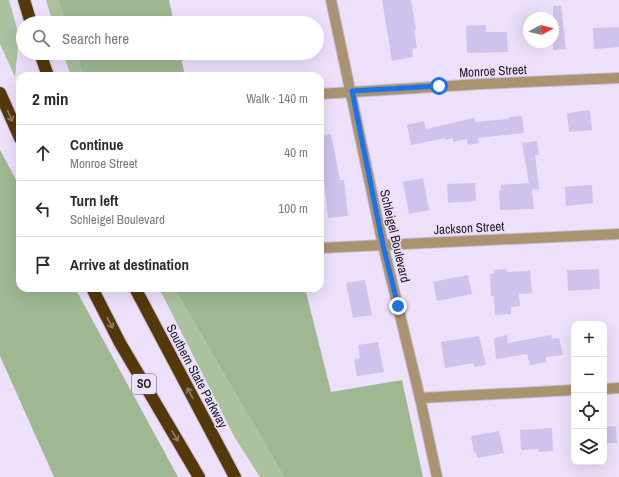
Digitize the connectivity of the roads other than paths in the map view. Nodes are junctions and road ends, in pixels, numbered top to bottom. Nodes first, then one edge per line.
1 (24, 0) edge
2 (331, 0) edge
3 (29, 16) edge
4 (42, 60) edge
5 (47, 72) edge
6 (619, 78) edge
7 (352, 91) junction
8 (0, 93) edge
9 (324, 94) edge
10 (16, 129) edge
11 (619, 234) edge
12 (383, 245) junction
13 (324, 248) edge
14 (94, 292) edge
15 (137, 292) edge
16 (619, 388) edge
17 (607, 389) edge
18 (571, 390) edge
19 (420, 398) junction
20 (199, 477) edge
21 (235, 477) edge
22 (437, 477) edge

1 - 3 highway
2 - 7 street, Schleigel Boulevard
4 - 5 highway
6 - 7 street, Monroe Street
7 - 9 street, Monroe Street
7 - 12 street, Schleigel Boulevard
8 -> 10 highway
11 - 12 street, Jackson Street
12 - 13 street, Jackson Street
12 - 19 street, Schleigel Boulevard
14 -> 20 highway, SO
21 -> 15 highway, Southern State Parkway
16 - 17 street
18 - 19 street
19 - 22 street, Schleigel Boulevard

